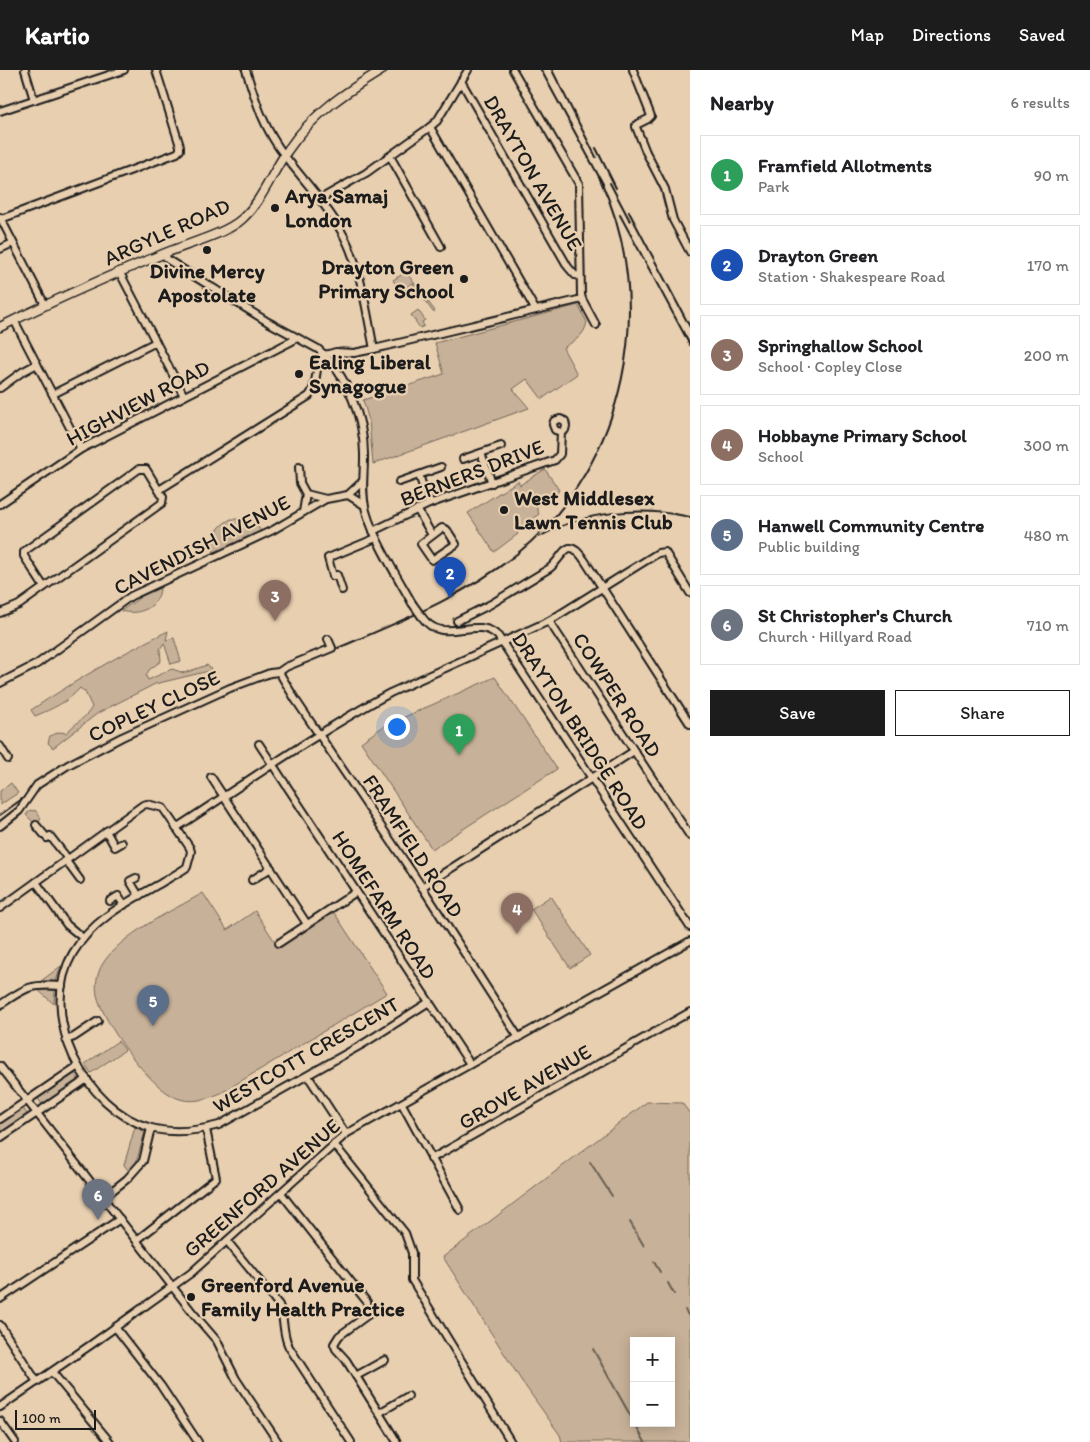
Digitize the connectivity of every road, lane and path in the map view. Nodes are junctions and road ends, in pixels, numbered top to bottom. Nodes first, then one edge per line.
1 (25, 70) edge
2 (124, 70) edge
3 (156, 70) edge
4 (246, 70) edge
5 (382, 70) edge
6 (468, 70) edge
7 (513, 70) edge
8 (633, 70) edge
9 (103, 73) edge
10 (461, 81) junction
11 (34, 100) junction
12 (0, 111) edge
13 (430, 127) junction
14 (284, 155) junction
15 (390, 156) junction
16 (320, 199) junction
17 (0, 218) edge
18 (13, 243) junction
19 (441, 247) dead end
20 (0, 249) edge
21 (690, 252) edge
22 (164, 254) junction
23 (120, 273) junction
24 (580, 276) junction
25 (582, 299) junction
26 (46, 305) junction
27 (535, 309) junction
28 (14, 320) junction
29 (596, 325) dead end
30 (0, 327) edge
31 (295, 337) junction
32 (156, 342) junction
33 (374, 349) junction
34 (324, 354) junction
35 (37, 364) junction
36 (0, 388) edge
37 (53, 394) junction
38 (184, 396) junction
39 (561, 432) dead end
40 (500, 446) dead end
41 (81, 448) junction
42 (481, 453) junction
43 (463, 459) dead end
44 (441, 467) dead end
45 (299, 468) dead end
46 (418, 475) junction
47 (362, 482) junction
48 (399, 482) dead end
49 (492, 483) junction
50 (159, 490) junction
51 (306, 494) junction
52 (348, 495) junction
53 (326, 499) junction
54 (0, 504) edge
55 (429, 504) junction
56 (364, 505) junction
57 (417, 509) junction
58 (303, 512) junction
59 (373, 531) junction
60 (432, 535) junction
61 (376, 538) junction
62 (44, 587) junction
63 (602, 587) junction
64 (342, 590) dead end
65 (690, 593) edge
66 (0, 613) edge
67 (550, 621) junction
68 (457, 622) dead end
69 (328, 639) dead end
70 (503, 642) junction
71 (279, 672) junction
72 (0, 683) edge
73 (690, 724) edge
74 (320, 735) junction
75 (259, 744) dead end
76 (1, 751) edge
77 (634, 751) junction
78 (8, 759) dead end
79 (272, 764) junction
80 (211, 777) dead end
81 (592, 778) junction
82 (224, 797) junction
83 (36, 825) dead end
84 (0, 826) edge
85 (176, 828) junction
86 (106, 831) junction
87 (690, 836) edge
88 (122, 843) dead end
89 (67, 860) junction
90 (271, 868) junction
91 (136, 878) dead end
92 (80, 880) dead end
93 (252, 880) dead end
94 (36, 882) junction
95 (422, 887) junction
96 (356, 892) junction
97 (139, 896) junction
98 (110, 901) dead end
99 (124, 905) junction
100 (0, 908) edge
101 (308, 924) junction
102 (690, 927) edge
103 (83, 938) junction
104 (690, 941) edge
105 (279, 943) dead end
106 (62, 986) junction
107 (429, 1002) junction
108 (0, 1005) edge
109 (690, 1012) edge
110 (98, 1021) dead end
111 (519, 1038) junction
112 (66, 1040) junction
113 (470, 1064) junction
114 (0, 1066) edge
115 (78, 1066) junction
116 (308, 1076) junction
117 (87, 1079) junction
118 (27, 1100) junction
119 (402, 1104) junction
120 (37, 1113) junction
121 (0, 1118) edge
122 (151, 1128) junction
123 (206, 1129) junction
124 (346, 1134) junction
125 (0, 1138) edge
126 (334, 1144) junction
127 (431, 1159) junction
128 (281, 1193) junction
129 (103, 1198) junction
130 (460, 1210) dead end
131 (120, 1219) junction
132 (136, 1240) junction
133 (227, 1240) junction
134 (173, 1286) junction
135 (0, 1299) edge
136 (0, 1325) edge
137 (115, 1327) junction
138 (385, 1360) dead end
139 (52, 1372) junction
140 (356, 1376) junction
141 (37, 1382) junction
142 (408, 1396) dead end
143 (0, 1407) edge
144 (379, 1413) junction
145 (0, 1421) edge
146 (15, 1442) edge
147 (110, 1442) edge
148 (198, 1442) edge
149 (278, 1442) edge
150 (351, 1442) edge
151 (397, 1442) edge
152 (511, 1442) edge

1 - 11 street
2 - 9 street
3 - 17 street
4 - 14 street
5 - 14 main road, ARGYLE ROAD
6 - 10 street
7 - 24 street
8 - 21 street
9 - 11 street
10 - 13 street
10 - 24 street, DRAYTON AVENUE
11 - 12 street
13 - 15 street
13 - 27 street
14 - 16 street
14 - 22 main road, ARGYLE ROAD
15 - 16 street
15 - 19 street
16 - 33 street
17 - 18 street
18 - 20 street
18 - 26 street
22 - 23 main road, ARGYLE ROAD
22 - 31 street
23 - 26 main road, ARGYLE ROAD
23 - 32 street
24 - 25 street
25 - 27 street
25 - 29 street
26 - 28 main road, ARGYLE ROAD
27 - 33 street
28 - 30 main road, ARGYLE ROAD
28 - 35 street
31 - 34 street
31 - 38 street, HIGHVIEW ROAD
32 - 37 street
32 - 38 street
33 - 34 street
34 - 47 street, DRAYTON BRIDGE ROAD
34 - 50 street
35 - 36 street
35 - 37 street
37 - 41 street
38 - 41 street, HIGHVIEW ROAD
39 - 49 street, BERNERS DRIVE
40 - 42 street
41 - 54 street, HIGHVIEW ROAD
42 - 43 street
42 - 49 street
44 - 46 street
45 - 51 street
46 - 48 street
46 - 55 street
47 - 52 street
47 - 56 street, DRAYTON BRIDGE ROAD
49 - 55 street, BERNERS DRIVE
50 - 62 street
50 - 62 street
51 - 53 street
51 - 58 street
52 - 53 street, CAVENDISH AVENUE
52 - 56 street
53 - 58 street, CAVENDISH AVENUE
55 - 57 street, BERNERS DRIVE
56 - 59 street, DRAYTON BRIDGE ROAD
57 - 59 street, BERNERS DRIVE
57 - 60 street
58 - 72 street, CAVENDISH AVENUE
59 - 61 street, DRAYTON BRIDGE ROAD
60 - 60 street
61 - 64 street
61 - 70 street, DRAYTON BRIDGE ROAD, bridge
62 - 66 street
63 - 65 street
63 - 67 street
63 - 68 street
63 - 73 street
67 - 70 street
67 - 77 street, COWPER ROAD
69 - 71 street, COPLEY CLOSE
70 - 74 street
70 - 81 street, DRAYTON BRIDGE ROAD
71 - 74 street, FRAMFIELD ROAD
71 - 84 street, COPLEY CLOSE
74 - 79 street
74 - 95 street, FRAMFIELD ROAD
75 - 79 street, HOMEFARM ROAD
76 - 78 street
77 - 81 street
77 - 87 street, COWPER ROAD
79 - 82 street
79 - 96 street, HOMEFARM ROAD
80 - 82 street
81 - 95 street
81 - 102 street, DRAYTON BRIDGE ROAD
82 - 85 street
82 - 90 street
83 - 89 street
85 - 86 street, WESTCOTT CRESCENT
85 - 97 street, WESTCOTT CRESCENT
86 - 88 street
86 - 89 street, WESTCOTT CRESCENT
89 - 92 street
89 - 94 street, WESTCOTT CRESCENT
90 - 93 street
90 - 101 street
91 - 97 street
94 - 100 street, WESTCOTT CRESCENT
94 - 103 street
95 - 111 street, FRAMFIELD ROAD
96 - 101 street
96 - 107 street, HOMEFARM ROAD
97 - 99 street, WESTCOTT CRESCENT
98 - 99 street
99 - 103 street, WESTCOTT CRESCENT
101 - 105 street
103 - 106 street, WESTCOTT CRESCENT
104 - 111 street, GREENFORD AVENUE
106 - 108 street
106 - 112 street, WESTCOTT CRESCENT
107 - 113 street, HOMEFARM ROAD
107 - 116 street, WESTCOTT CRESCENT
109 - 127 street, GROVE AVENUE
110 - 112 street
111 - 113 street, GREENFORD AVENUE
112 - 115 street, WESTCOTT CRESCENT
113 - 119 street, GREENFORD AVENUE
114 - 118 street
115 - 117 street, WESTCOTT CRESCENT
115 - 118 street
116 - 123 street, WESTCOTT CRESCENT
116 - 124 street
117 - 120 street
117 - 122 street, WESTCOTT CRESCENT
118 - 120 street
118 - 121 street
119 - 124 street, GREENFORD AVENUE
119 - 127 street
120 - 125 street
120 - 129 street
122 - 123 street, WESTCOTT CRESCENT
122 - 129 street
123 - 132 street
124 - 126 street, GREENFORD AVENUE
126 - 128 street, GREENFORD AVENUE
126 - 152 street
127 - 130 street
128 - 133 street, GREENFORD AVENUE
128 - 140 street
129 - 131 street
131 - 132 street
131 - 135 street
132 - 134 street
133 - 134 street, GREENFORD AVENUE
133 - 150 street
134 - 137 street, GREENFORD AVENUE
134 - 149 street
136 - 141 street
137 - 139 street, GREENFORD AVENUE
137 - 148 street
138 - 140 street
139 - 141 street, GREENFORD AVENUE
139 - 147 street
140 - 144 street
141 - 143 street, GREENFORD AVENUE
142 - 144 street
144 - 151 street
145 - 146 street

